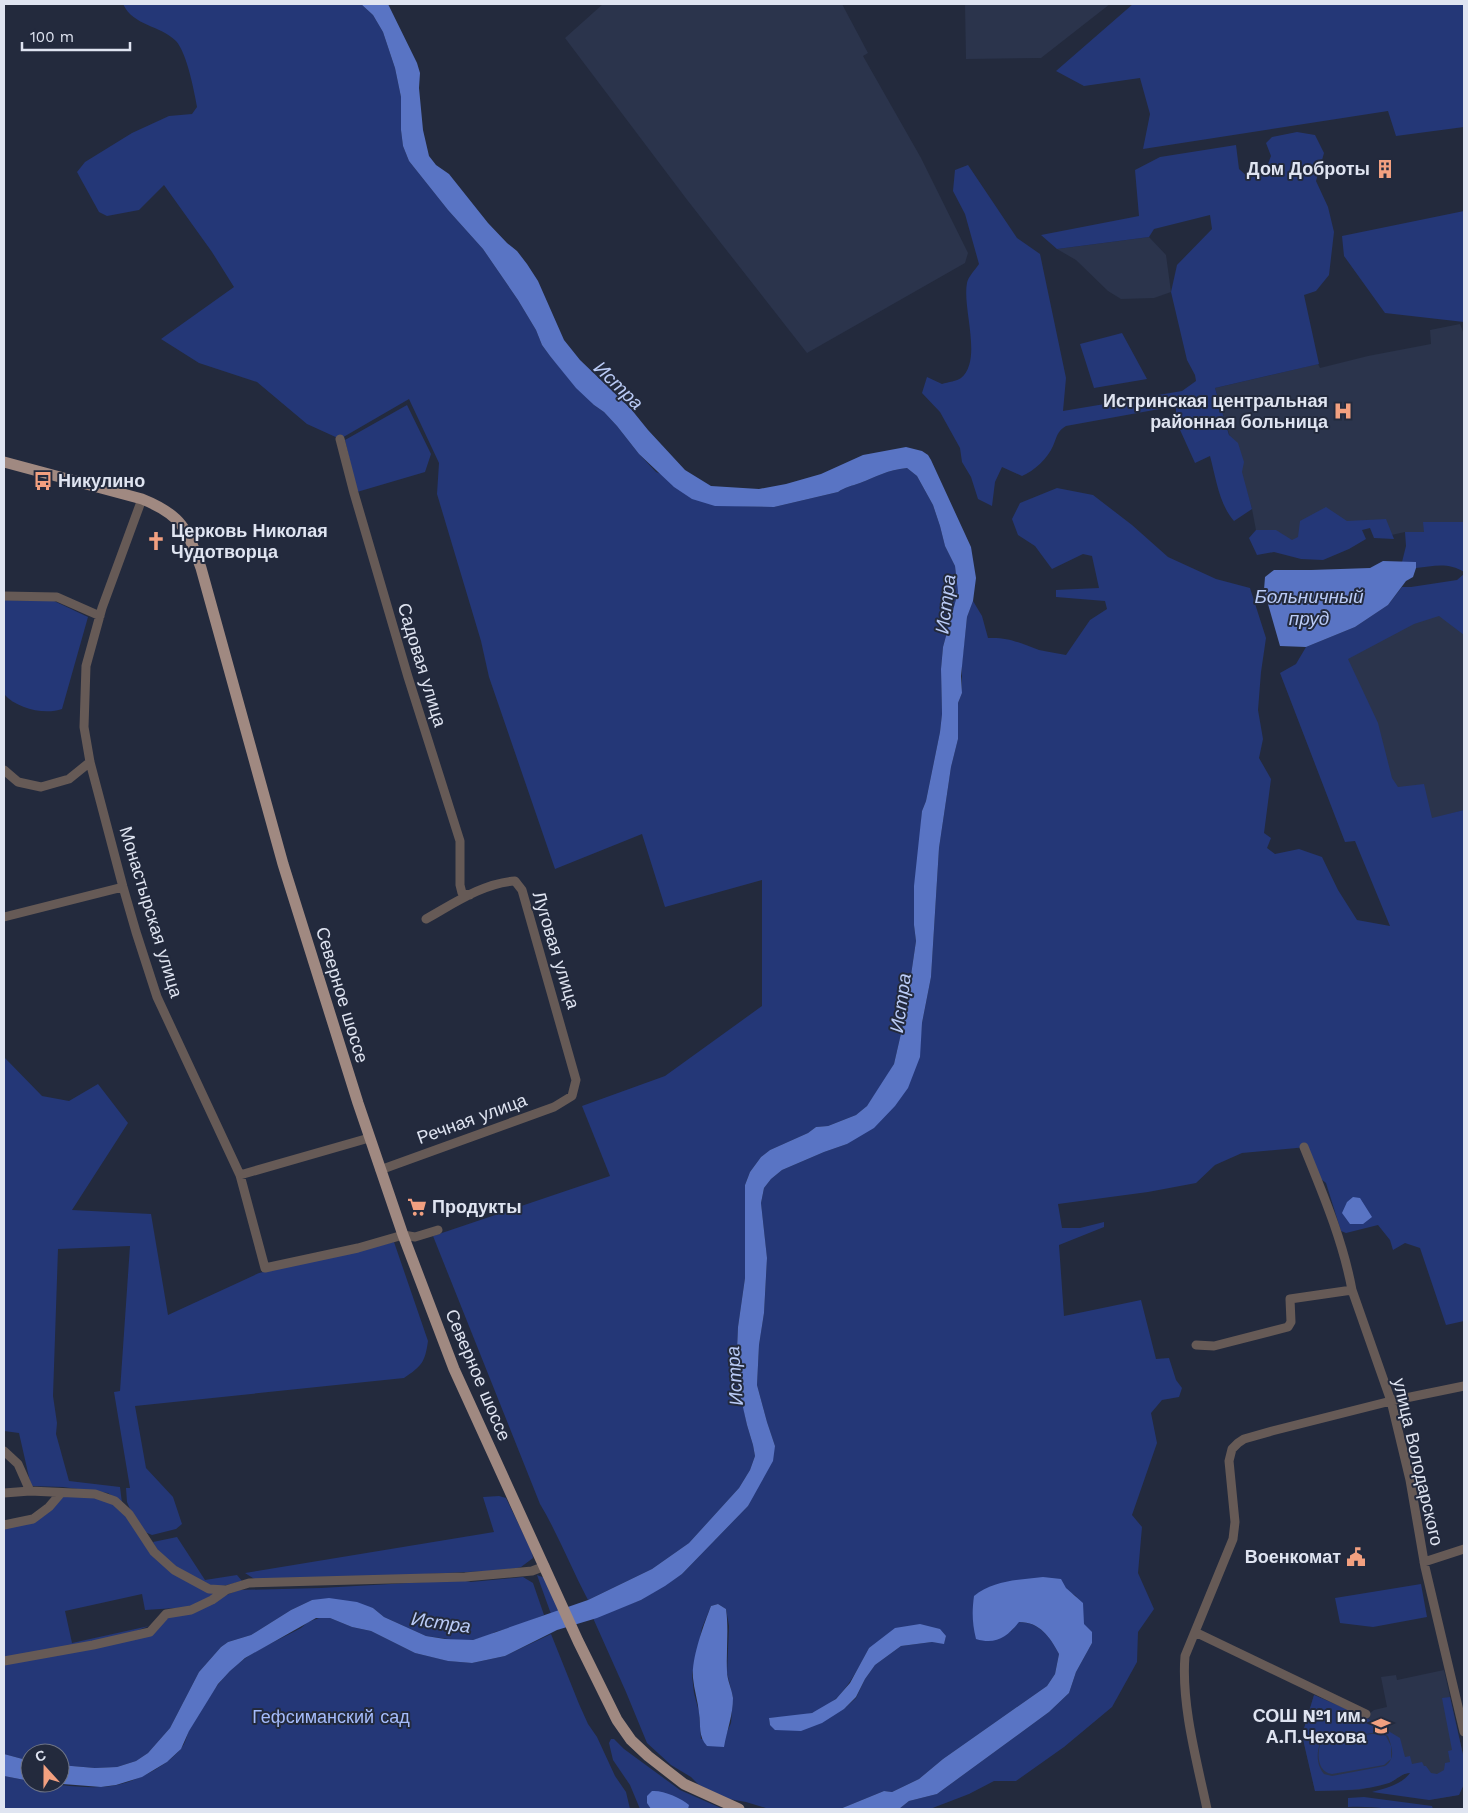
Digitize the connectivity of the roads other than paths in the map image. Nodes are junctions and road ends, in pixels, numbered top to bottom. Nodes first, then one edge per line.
1 (340, 439) dead end
2 (4, 462) edge
3 (142, 499) junction
4 (4, 596) edge
5 (100, 616) junction
6 (90, 762) junction
7 (4, 770) edge
8 (123, 887) junction
9 (470, 895) junction
10 (4, 917) edge
11 (426, 919) dead end
12 (572, 1096) joint
13 (369, 1138) junction
14 (1304, 1148) dead end
15 (380, 1170) junction
16 (240, 1175) junction
17 (438, 1230) dead end
18 (403, 1235) junction
19 (1352, 1290) junction
20 (1196, 1345) dead end
21 (1464, 1386) edge
22 (1391, 1402) junction
23 (4, 1451) edge
24 (30, 1491) junction
25 (4, 1493) edge
26 (61, 1493) junction
27 (4, 1525) edge
28 (1464, 1549) edge
29 (1424, 1562) junction
30 (545, 1566) junction
31 (226, 1590) junction
32 (1195, 1632) junction
33 (4, 1661) edge
34 (1366, 1714) dead end
35 (1464, 1732) edge
36 (739, 1809) edge
37 (1207, 1809) edge

1 - 9 street, Садовая улица
2 - 3 main road, Северное шоссе
3 - 5 street, Монастырская улица
3 - 13 main road, Северное шоссе
4 - 5 street
5 - 6 street, Монастырская улица
6 - 7 street
6 - 8 street, Монастырская улица
8 - 10 street
8 - 16 street, Монастырская улица
9 - 11 street, Луговая улица
9 - 12 street, Луговая улица
12 - 15 street, Речная улица
13 - 15 main road, Северное шоссе
13 - 16 street
14 - 19 street, улица Володарского
15 - 18 main road, Северное шоссе
16 - 18 street, Монастырская улица
17 - 18 street, Монастырская улица
18 - 30 main road, Северное шоссе
19 - 20 street
19 - 22 street, улица Володарского
21 - 22 street
22 - 29 street, улица Володарского
22 - 32 street
23 - 24 street
24 - 25 street
24 - 26 street
26 - 27 street
26 - 31 street
28 - 29 street
29 - 35 street, улица Володарского
30 - 31 street
30 - 36 main road, Северное шоссе
31 - 33 street
32 - 34 street
32 - 37 street

